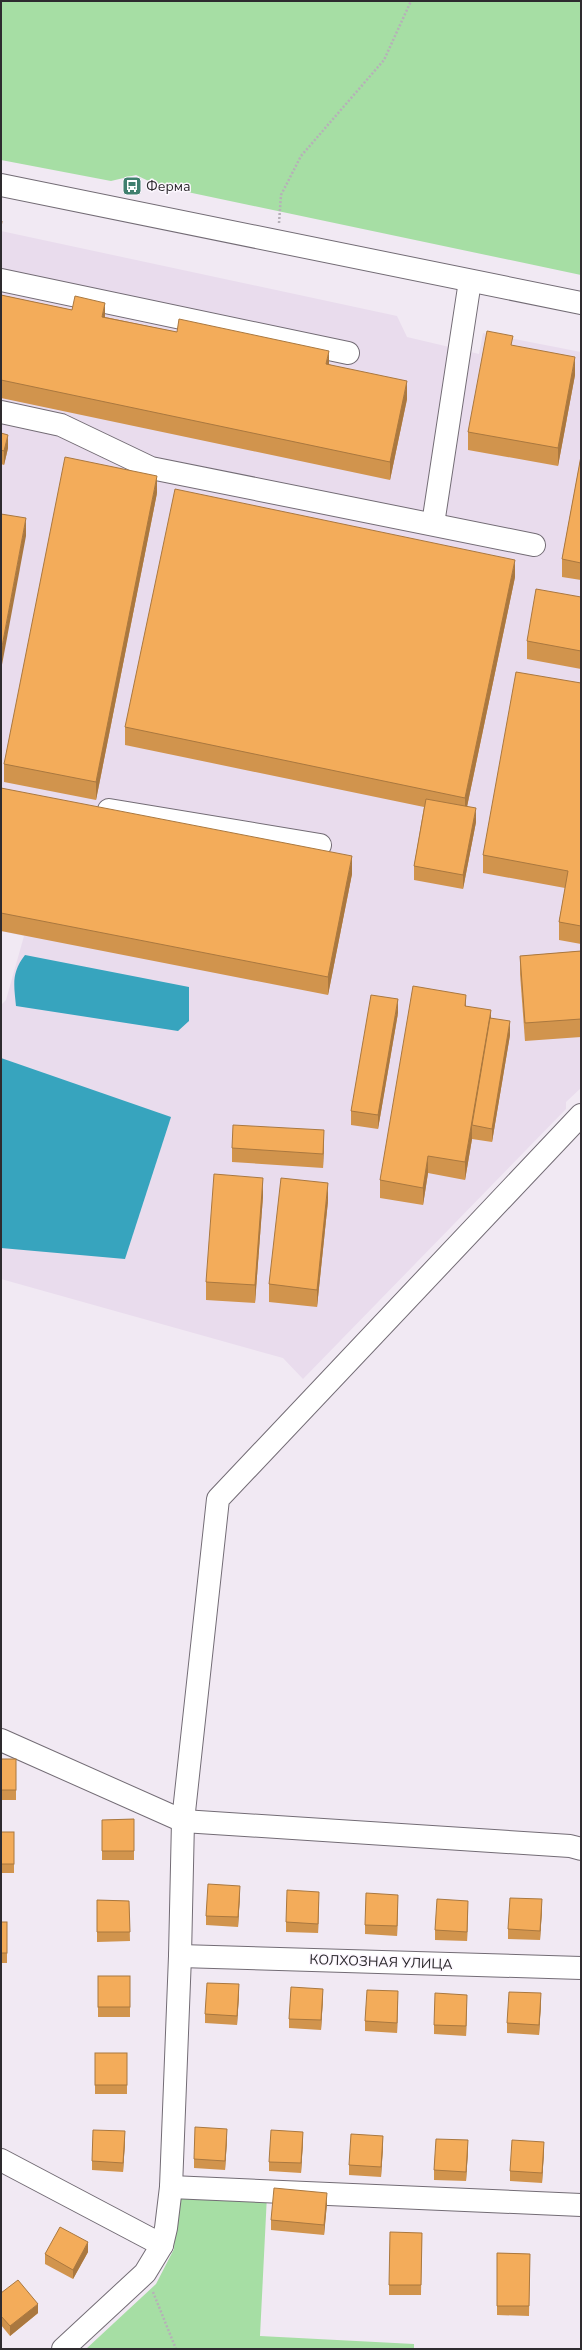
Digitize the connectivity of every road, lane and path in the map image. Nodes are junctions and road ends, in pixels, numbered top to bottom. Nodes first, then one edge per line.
1 (411, 1) edge
2 (1, 186) edge
3 (277, 241) junction
4 (1, 280) edge
5 (470, 281) junction
6 (581, 303) edge
7 (348, 353) dead end
8 (1, 412) edge
9 (433, 524) junction
10 (534, 545) dead end
11 (87, 806) edge
12 (320, 845) dead end
13 (581, 1115) edge
14 (1, 1740) edge
15 (183, 1821) junction
16 (581, 1849) edge
17 (180, 1956) junction
18 (581, 1968) edge
19 (1, 2160) edge
20 (171, 2187) junction
21 (581, 2204) edge
22 (162, 2245) junction
23 (145, 2273) junction
24 (62, 2349) edge
25 (176, 2349) edge

1 - 3 path
2 - 3 street
3 - 5 street
4 - 7 street
5 - 6 street
5 - 9 street
8 - 9 street
9 - 10 street
11 - 12 street
13 - 15 street
14 - 15 street
15 - 16 street
15 - 17 street
17 - 18 street, КОЛХОЗНАЯ УЛИЦА
17 - 20 street
19 - 22 street
20 - 21 street
20 - 22 street
22 - 23 street
23 - 24 street
23 - 25 path

